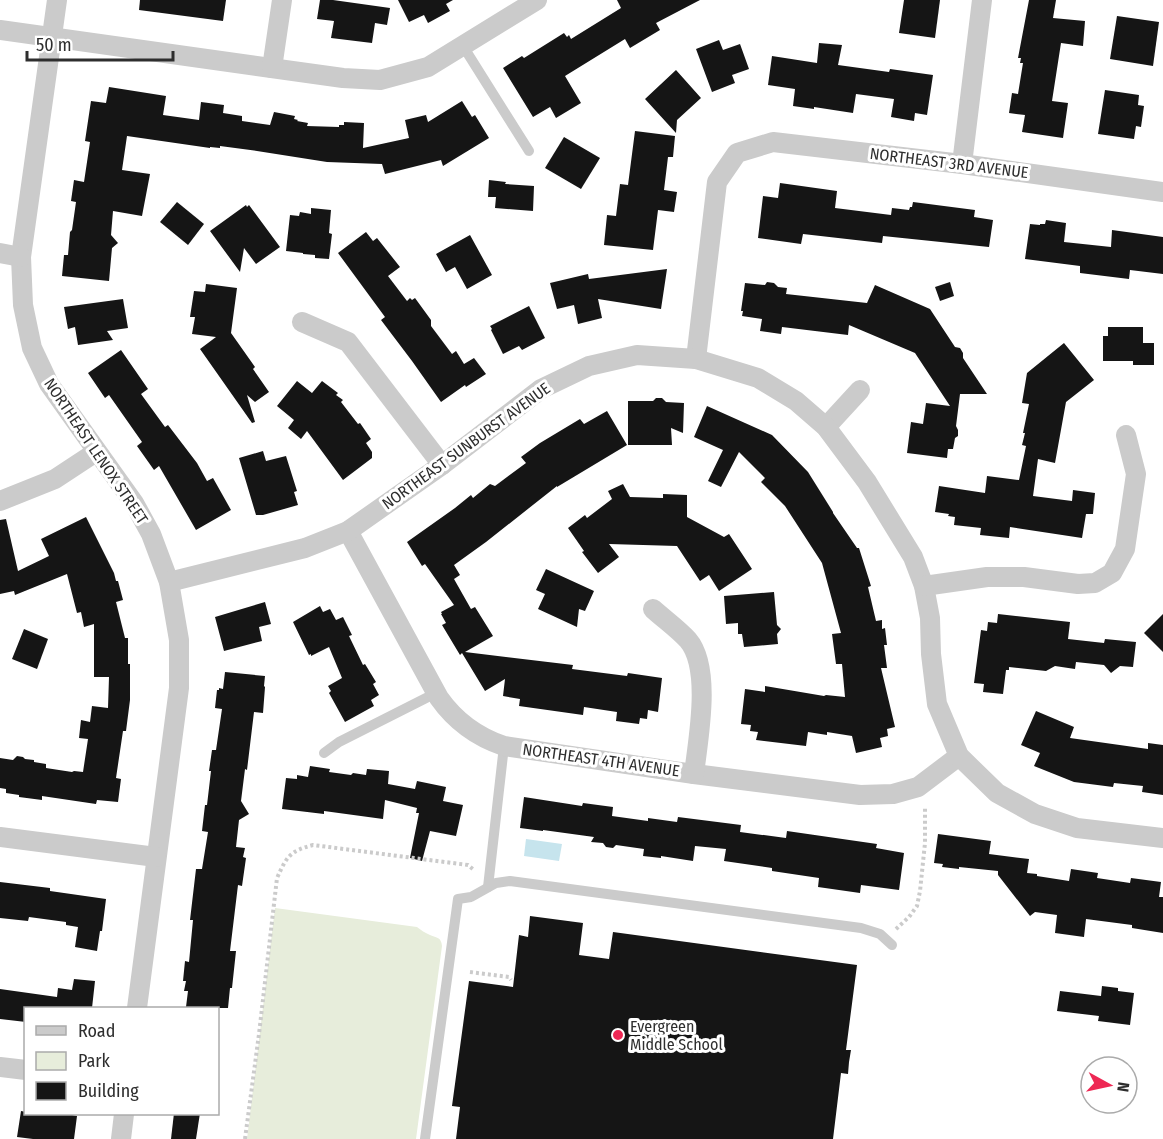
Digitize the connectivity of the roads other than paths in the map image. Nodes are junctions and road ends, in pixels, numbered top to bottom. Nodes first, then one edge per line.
1 (57, 0) edge
2 (282, 0) edge
3 (537, 0) edge
4 (982, 0) edge
5 (0, 30) edge
6 (52, 37) junction
7 (463, 46) junction
8 (272, 68) junction
9 (529, 151) dead end
10 (962, 164) junction
11 (1163, 192) edge
12 (0, 253) edge
13 (21, 257) junction
14 (302, 322) dead end
15 (696, 359) junction
16 (860, 390) dead end
17 (826, 427) junction
18 (1126, 435) dead end
19 (96, 452) junction
20 (442, 465) junction
21 (0, 501) edge
22 (348, 531) junction
23 (169, 582) junction
24 (924, 586) junction
25 (653, 609) dead end
26 (436, 693) junction
27 (504, 746) junction
28 (324, 753) dead end
29 (960, 756) junction
30 (694, 774) junction
31 (0, 837) edge
32 (1163, 838) edge
33 (156, 858) junction
34 (488, 887) junction
35 (892, 945) dead end
36 (137, 1007) edge
37 (0, 1067) edge
38 (24, 1070) edge
39 (124, 1115) edge
40 (121, 1139) edge
41 (425, 1139) edge

1 - 6 street, NORTHEAST LENOX STREET
2 - 8 street
3 - 7 street
4 - 10 street
5 - 6 street
6 - 8 street
6 - 13 street, NORTHEAST LENOX STREET
7 - 8 street
7 - 9 lane
10 - 11 street, NORTHEAST 3RD AVENUE
10 - 15 street, NORTHEAST 3RD AVENUE
12 - 13 street
13 - 19 street, NORTHEAST LENOX STREET
14 - 20 street
15 - 17 street, NORTHEAST SUNBURST AVENUE
15 - 20 street, NORTHEAST SUNBURST AVENUE
16 - 17 street
17 - 24 street, NORTHEAST SUNBURST AVENUE
18 - 24 street
19 - 21 street
19 - 23 street, NORTHEAST LENOX STREET
20 - 22 street, NORTHEAST SUNBURST AVENUE
22 - 23 street, NORTHEAST SUNBURST AVENUE
22 - 26 street, NORTHEAST 4TH AVENUE
23 - 33 street, NORTHEAST LENOX STREET
24 - 29 street, NORTHEAST SUNBURST AVENUE
25 - 30 street
26 - 27 street, NORTHEAST 4TH AVENUE
26 - 28 lane
27 - 30 street, NORTHEAST 4TH AVENUE
27 - 34 lane
29 - 30 street, NORTHEAST 4TH AVENUE
29 - 32 street, NORTHEAST SUNBURST AVENUE
31 - 33 street
33 - 36 street, NORTHEAST LENOX STREET
34 - 35 lane
34 - 41 lane
37 - 38 street
39 - 40 street

